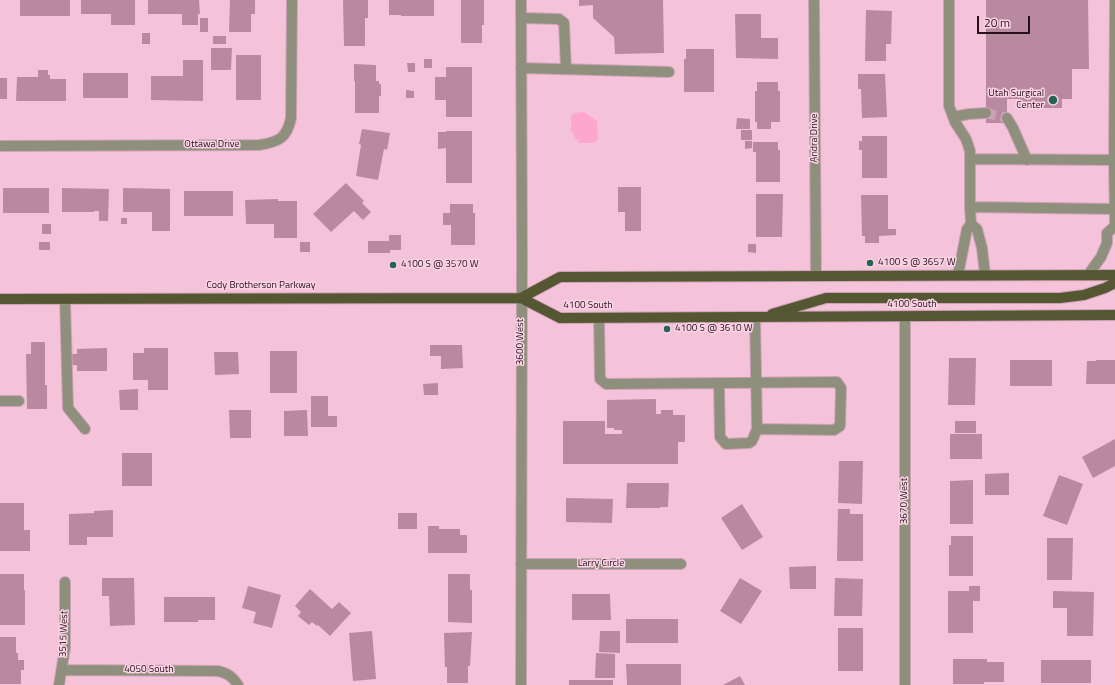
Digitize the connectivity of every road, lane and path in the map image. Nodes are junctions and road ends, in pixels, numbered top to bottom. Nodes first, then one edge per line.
1 (292, 0) edge
2 (521, 0) edge
3 (814, 0) edge
4 (948, 0) edge
5 (1115, 0) edge
6 (521, 18) junction
7 (521, 68) junction
8 (566, 69) junction
9 (669, 72) dead end
10 (986, 114) tunnel mouth
11 (953, 117) junction
12 (1007, 118) dead end
13 (0, 146) edge
14 (970, 159) junction
15 (1027, 160) junction
16 (1114, 160) junction
17 (970, 207) junction
18 (1115, 209) edge
19 (971, 224) junction
20 (1115, 226) edge
21 (985, 274) junction
22 (958, 275) junction
23 (1088, 275) junction
24 (1115, 275) edge
25 (816, 276) junction
26 (1115, 283) edge
27 (522, 298) junction
28 (0, 299) edge
29 (65, 299) junction
30 (1115, 315) edge
31 (905, 317) junction
32 (599, 318) junction
33 (758, 318) junction
34 (719, 383) junction
35 (756, 383) junction
36 (19, 400) dead end
37 (0, 401) edge
38 (85, 429) dead end
39 (757, 429) junction
40 (521, 564) junction
41 (681, 564) dead end
42 (65, 582) dead end
43 (62, 670) junction
44 (235, 681) edge
45 (59, 685) edge
46 (521, 685) edge
47 (905, 685) edge

1 - 13 street, Ottawa Drive
2 - 6 street, 3600 West
3 - 25 street, Andra Drive
4 - 11 street
5 - 16 street
6 - 7 street, 3600 West
6 - 8 street
7 - 8 street
7 - 27 street, 3600 West
8 - 9 street
10 - 11 street
11 - 14 street
12 - 15 street
14 - 15 street
14 - 17 street
15 - 16 street
16 - 18 street
17 - 18 street
17 - 19 street
18 - 20 street
19 - 21 street
19 - 22 street
20 - 23 street
21 - 22 main road
21 - 23 main road
22 - 25 main road
23 - 24 main road
25 - 27 main road
26 - 33 main road
27 - 29 main road, Cody Brotherson Parkway
27 - 32 main road, 4100 South
27 - 40 street, 3600 West
28 - 29 main road, Cody Brotherson Parkway
29 - 38 street
30 - 31 main road, 4100 South
31 - 33 main road, 4100 South
31 - 47 street, 3670 West
32 - 33 main road, 4100 South
32 - 34 street
33 - 35 street
34 - 35 street
34 - 39 street
35 - 39 street
35 - 39 street
36 - 37 street
40 - 41 street, Larry Circle
40 - 46 street, 3600 West
42 - 43 street, 3515 West
43 - 44 street, 4050 South
43 - 45 street, 3515 West

